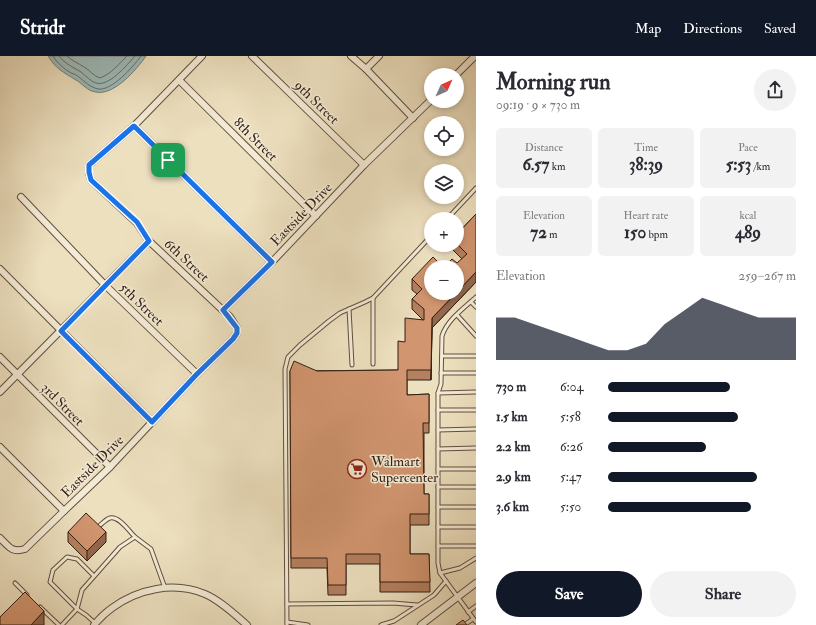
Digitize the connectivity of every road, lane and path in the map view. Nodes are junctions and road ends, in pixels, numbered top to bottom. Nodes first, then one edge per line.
1 (202, 56) edge
2 (252, 56) edge
3 (351, 56) edge
4 (379, 56) edge
5 (475, 56) edge
6 (463, 68) edge
7 (366, 69) junction
8 (179, 80) junction
9 (424, 107) edge
10 (413, 118) junction
11 (134, 126) junction
12 (364, 165) junction
13 (476, 188) edge
14 (21, 197) dead end
15 (454, 212) edge
16 (316, 216) junction
17 (149, 241) junction
18 (424, 243) edge
19 (272, 262) junction
20 (0, 269) edge
21 (105, 285) junction
22 (476, 297) edge
23 (372, 298) junction
24 (471, 302) junction
25 (476, 307) edge
26 (349, 309) junction
27 (223, 310) junction
28 (457, 315) junction
29 (61, 331) junction
30 (476, 336) edge
31 (442, 356) junction
32 (476, 356) edge
33 (0, 357) edge
34 (373, 364) dead end
35 (352, 365) dead end
36 (441, 373) junction
37 (476, 373) edge
38 (197, 374) junction
39 (18, 375) junction
40 (0, 392) edge
41 (476, 392) edge
42 (438, 393) junction
43 (438, 410) junction
44 (476, 410) edge
45 (152, 422) junction
46 (476, 429) edge
47 (438, 430) junction
48 (0, 447) edge
49 (476, 448) edge
50 (438, 449) junction
51 (110, 467) junction
52 (438, 469) junction
53 (476, 469) edge
54 (476, 487) edge
55 (438, 488) junction
56 (438, 507) junction
57 (476, 507) edge
58 (64, 511) junction
59 (99, 526) edge
60 (438, 527) junction
61 (476, 527) edge
62 (135, 537) junction
63 (0, 538) edge
64 (438, 546) junction
65 (476, 546) edge
66 (476, 558) edge
67 (440, 573) junction
68 (94, 576) junction
69 (446, 581) junction
70 (15, 583) dead end
71 (476, 583) edge
72 (166, 588) junction
73 (457, 597) junction
74 (22, 601) edge
75 (287, 604) junction
76 (38, 605) edge
77 (417, 605) junction
78 (476, 606) edge
79 (77, 609) junction
80 (468, 612) junction
81 (473, 618) junction
82 (476, 622) edge
83 (287, 623) edge
84 (94, 624) edge
85 (60, 625) edge
86 (247, 625) edge
87 (308, 625) edge
88 (380, 625) edge
89 (421, 625) edge
90 (464, 625) edge

1 - 8 street
2 - 12 street, 9th Street
3 - 7 street
4 - 7 street
5 - 6 street
7 - 10 street
8 - 11 street
8 - 16 street, 8th Street
9 - 10 street, Eastside Drive
10 - 12 street, Eastside Drive
11 - 17 street, 6th Street
11 - 19 street
12 - 16 street, Eastside Drive
13 - 15 lane
14 - 21 street, 5th Street
16 - 19 street, Eastside Drive
17 - 21 street
17 - 27 street, 6th Street
18 - 23 lane
19 - 27 street, Eastside Drive
20 - 29 street
21 - 29 street
21 - 38 street, 5th Street
22 - 24 lane
23 - 26 lane
23 - 34 lane
24 - 25 lane
24 - 28 lane
26 - 35 lane
26 - 75 lane
27 - 38 street, Eastside Drive
28 - 30 lane
28 - 31 lane
29 - 39 street
29 - 45 street
31 - 32 lane
31 - 36 lane
33 - 39 street, 3rd Street
36 - 37 lane
36 - 42 lane
38 - 45 street, Eastside Drive
39 - 40 street
39 - 51 street, 3rd Street
41 - 42 lane
42 - 43 lane
43 - 44 lane
43 - 47 lane
45 - 51 street, Eastside Drive
46 - 47 lane
47 - 50 lane
48 - 58 street
49 - 50 lane
50 - 52 lane
51 - 58 street, Eastside Drive
52 - 53 lane
52 - 55 lane
54 - 55 lane
55 - 56 lane
56 - 57 lane
56 - 60 lane
58 - 63 street, Eastside Drive
59 - 62 lane
60 - 61 lane
60 - 64 lane
62 - 68 lane
62 - 72 lane
64 - 65 lane
64 - 67 lane
66 - 67 lane
67 - 69 lane
68 - 79 lane
68 - 79 lane
69 - 73 lane
69 - 77 lane
70 - 74 lane
71 - 73 street
72 - 84 street
72 - 86 street
73 - 80 lane
73 - 89 street
75 - 77 lane
75 - 83 lane
76 - 85 lane
77 - 88 lane
78 - 80 lane
79 - 84 lane
79 - 85 lane
80 - 81 lane
81 - 82 lane
81 - 90 lane
83 - 87 lane

